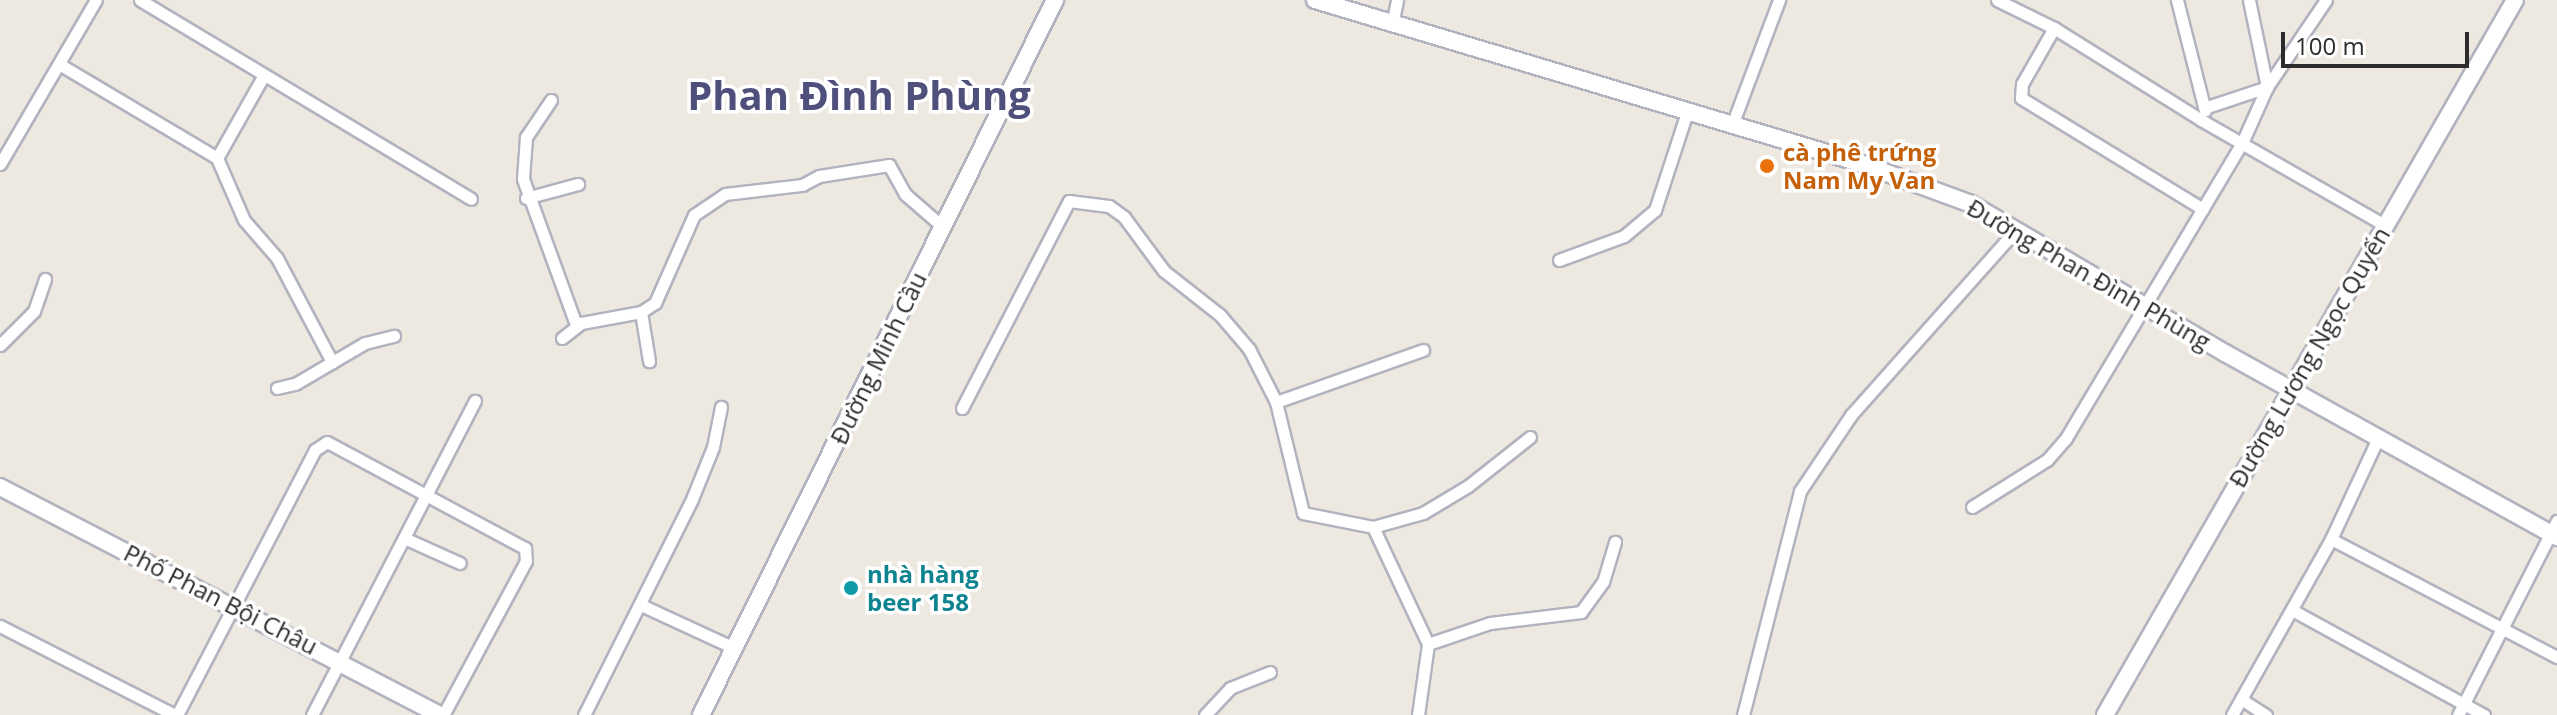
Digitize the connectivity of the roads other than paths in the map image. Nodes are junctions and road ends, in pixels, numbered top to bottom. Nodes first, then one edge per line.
1 (96, 0) edge
2 (140, 0) edge
3 (1055, 0) edge
4 (1315, 0) edge
5 (1397, 0) edge
6 (1779, 0) edge
7 (1997, 0) edge
8 (2249, 0) edge
9 (2326, 0) edge
10 (2515, 0) edge
11 (2176, 1) edge
12 (1392, 24) junction
13 (2054, 28) junction
14 (59, 64) junction
15 (264, 75) junction
16 (2267, 87) junction
17 (551, 100) dead end
18 (2207, 107) junction
19 (1687, 112) junction
20 (2201, 120) junction
21 (1732, 125) junction
22 (2242, 143) junction
23 (217, 158) junction
24 (0, 164) edge
25 (578, 184) dead end
26 (526, 198) junction
27 (471, 199) dead end
28 (2203, 209) junction
29 (2386, 226) junction
30 (943, 227) junction
31 (2016, 230) junction
32 (1559, 260) dead end
33 (45, 279) dead end
34 (2145, 307) junction
35 (641, 312) junction
36 (576, 325) junction
37 (394, 336) dead end
38 (562, 338) dead end
39 (0, 345) edge
40 (1423, 350) dead end
41 (649, 361) dead end
42 (332, 362) junction
43 (277, 388) dead end
44 (2290, 389) junction
45 (475, 401) dead end
46 (1276, 402) junction
47 (721, 407) dead end
48 (962, 408) dead end
49 (1530, 437) dead end
50 (2378, 438) junction
51 (0, 487) edge
52 (427, 493) junction
53 (1972, 507) dead end
54 (1373, 527) junction
55 (2555, 530) edge
56 (404, 538) junction
57 (2331, 539) junction
58 (1615, 542) dead end
59 (460, 563) dead end
60 (641, 605) junction
61 (235, 606) junction
62 (2292, 610) junction
63 (0, 626) edge
64 (2503, 628) junction
65 (1428, 644) junction
66 (734, 648) junction
67 (2557, 657) edge
68 (340, 661) junction
69 (1270, 672) dead end
70 (2241, 699) junction
71 (2461, 709) edge
72 (176, 715) edge
73 (312, 715) edge
74 (441, 715) edge
75 (584, 715) edge
76 (701, 715) edge
77 (1205, 715) edge
78 (1418, 715) edge
79 (1743, 715) edge
80 (2105, 715) edge
81 (2232, 715) edge
82 (2266, 715) edge
83 (2484, 715) edge

1 - 14 street
2 - 15 street
3 - 30 street, Đường Minh Cầu
4 - 12 street, Đường Phan Đình Phùng
5 - 12 street
6 - 21 street
7 - 13 street
8 - 16 street
9 - 16 street
10 - 29 street, Đường Lương Ngọc Quyến
11 - 18 street
12 - 19 street, Đường Phan Đình Phùng
13 - 20 street
13 - 28 street
14 - 23 street
14 - 24 street
15 - 23 street
15 - 27 street
16 - 18 street
16 - 22 street
17 - 26 street
18 - 20 street
19 - 21 street, Đường Phan Đình Phùng
19 - 32 street
20 - 22 street
21 - 31 street, Đường Phan Đình Phùng
22 - 28 street
22 - 29 street
23 - 42 street
25 - 26 street
26 - 36 street
28 - 34 street
29 - 44 street, Đường Lương Ngọc Quyến
30 - 35 street
30 - 66 street, Đường Minh Cầu
31 - 34 street, Đường Phan Đình Phùng
31 - 79 street
33 - 39 street
34 - 44 street, Đường Phan Đình Phùng
34 - 53 street
35 - 36 street
35 - 41 street
36 - 38 street
37 - 42 street
40 - 46 street
42 - 43 street
44 - 50 street, Đường Phan Đình Phùng
44 - 80 street, Đường Lương Ngọc Quyến
45 - 52 street
46 - 48 street
46 - 54 street
47 - 60 street
49 - 54 street
50 - 55 street, Đường Phan Đình Phùng
50 - 57 street
51 - 61 street, Phố Phan Bội Châu
52 - 56 street
52 - 61 street
52 - 74 street
54 - 65 street
55 - 64 street
56 - 59 street
56 - 68 street
57 - 62 street
57 - 64 street
58 - 65 street
60 - 66 street
60 - 75 street
61 - 68 street, Phố Phan Bội Châu
61 - 72 street
62 - 70 street
62 - 71 street
63 - 72 street
64 - 67 street
64 - 71 street
65 - 78 street
66 - 76 street, Đường Minh Cầu
68 - 73 street
68 - 74 street, Phố Phan Bội Châu
69 - 77 street
70 - 81 street
70 - 82 street
71 - 83 street

